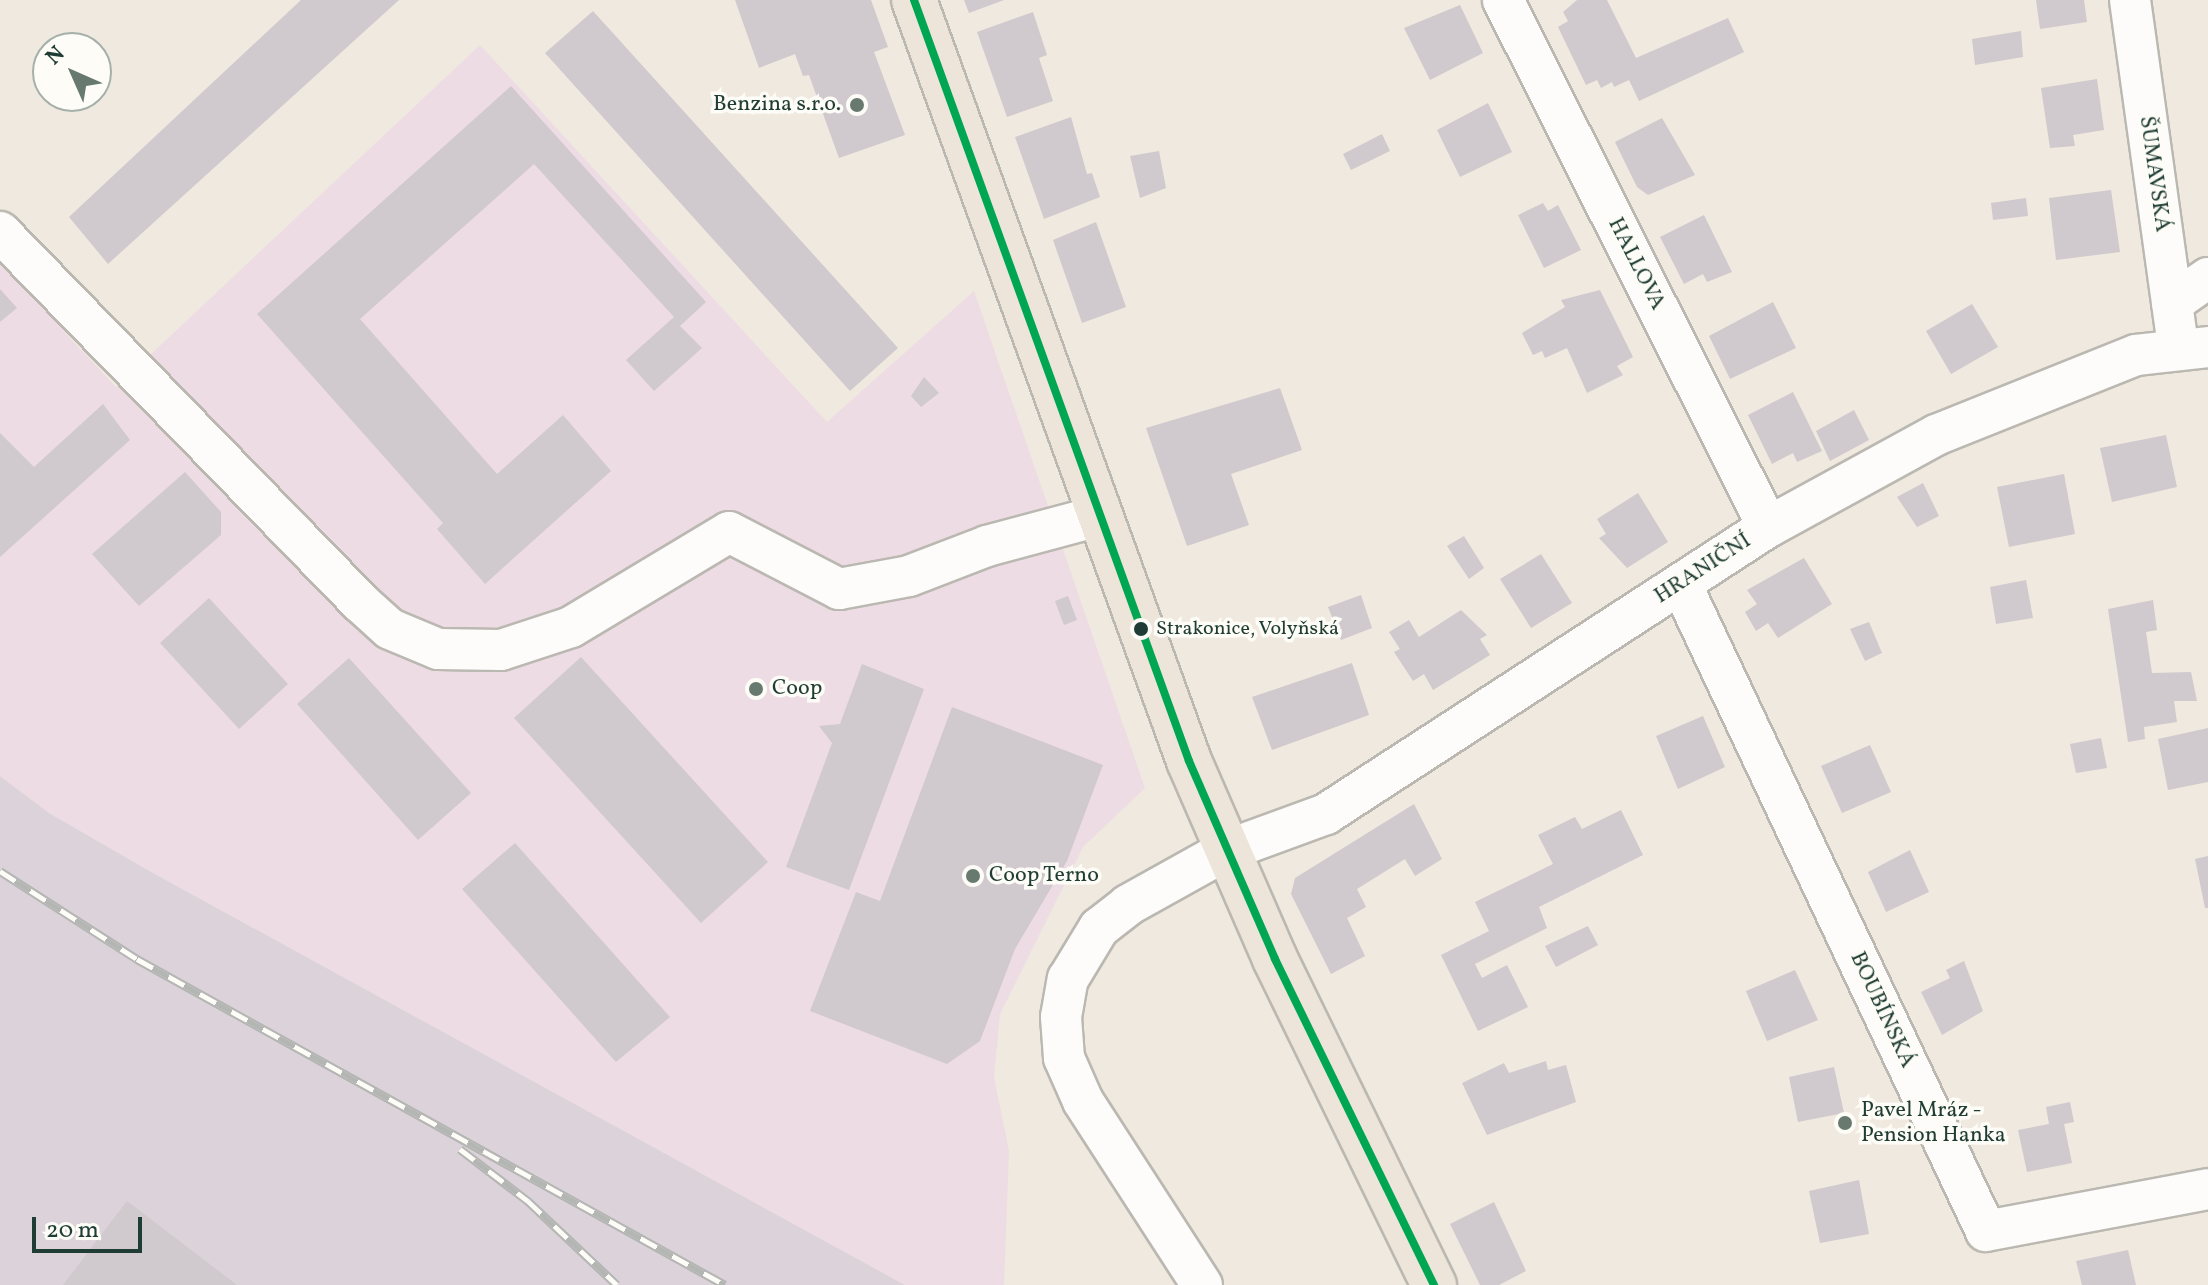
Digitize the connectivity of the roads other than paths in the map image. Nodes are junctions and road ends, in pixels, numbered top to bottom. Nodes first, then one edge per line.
1 (914, 0) edge
2 (1503, 0) edge
3 (2130, 0) edge
4 (0, 232) edge
5 (2208, 278) edge
6 (2172, 303) junction
7 (2200, 348) edge
8 (1099, 516) junction
9 (1768, 527) junction
10 (1681, 584) junction
11 (1225, 851) junction
12 (2208, 1189) edge
13 (1202, 1285) edge
14 (1434, 1285) edge

1 - 8 main road
2 - 9 street, HALLOVA
3 - 6 street, ŠUMAVSKÁ
4 - 8 street
5 - 6 street
6 - 7 street, ŠUMAVSKÁ
7 - 9 street, HRANIČNÍ
8 - 11 main road
9 - 10 street, HRANIČNÍ
10 - 11 street, HRANIČNÍ
10 - 12 street, BOUBÍNSKÁ
11 - 13 street, HRANIČNÍ
11 - 14 main road

